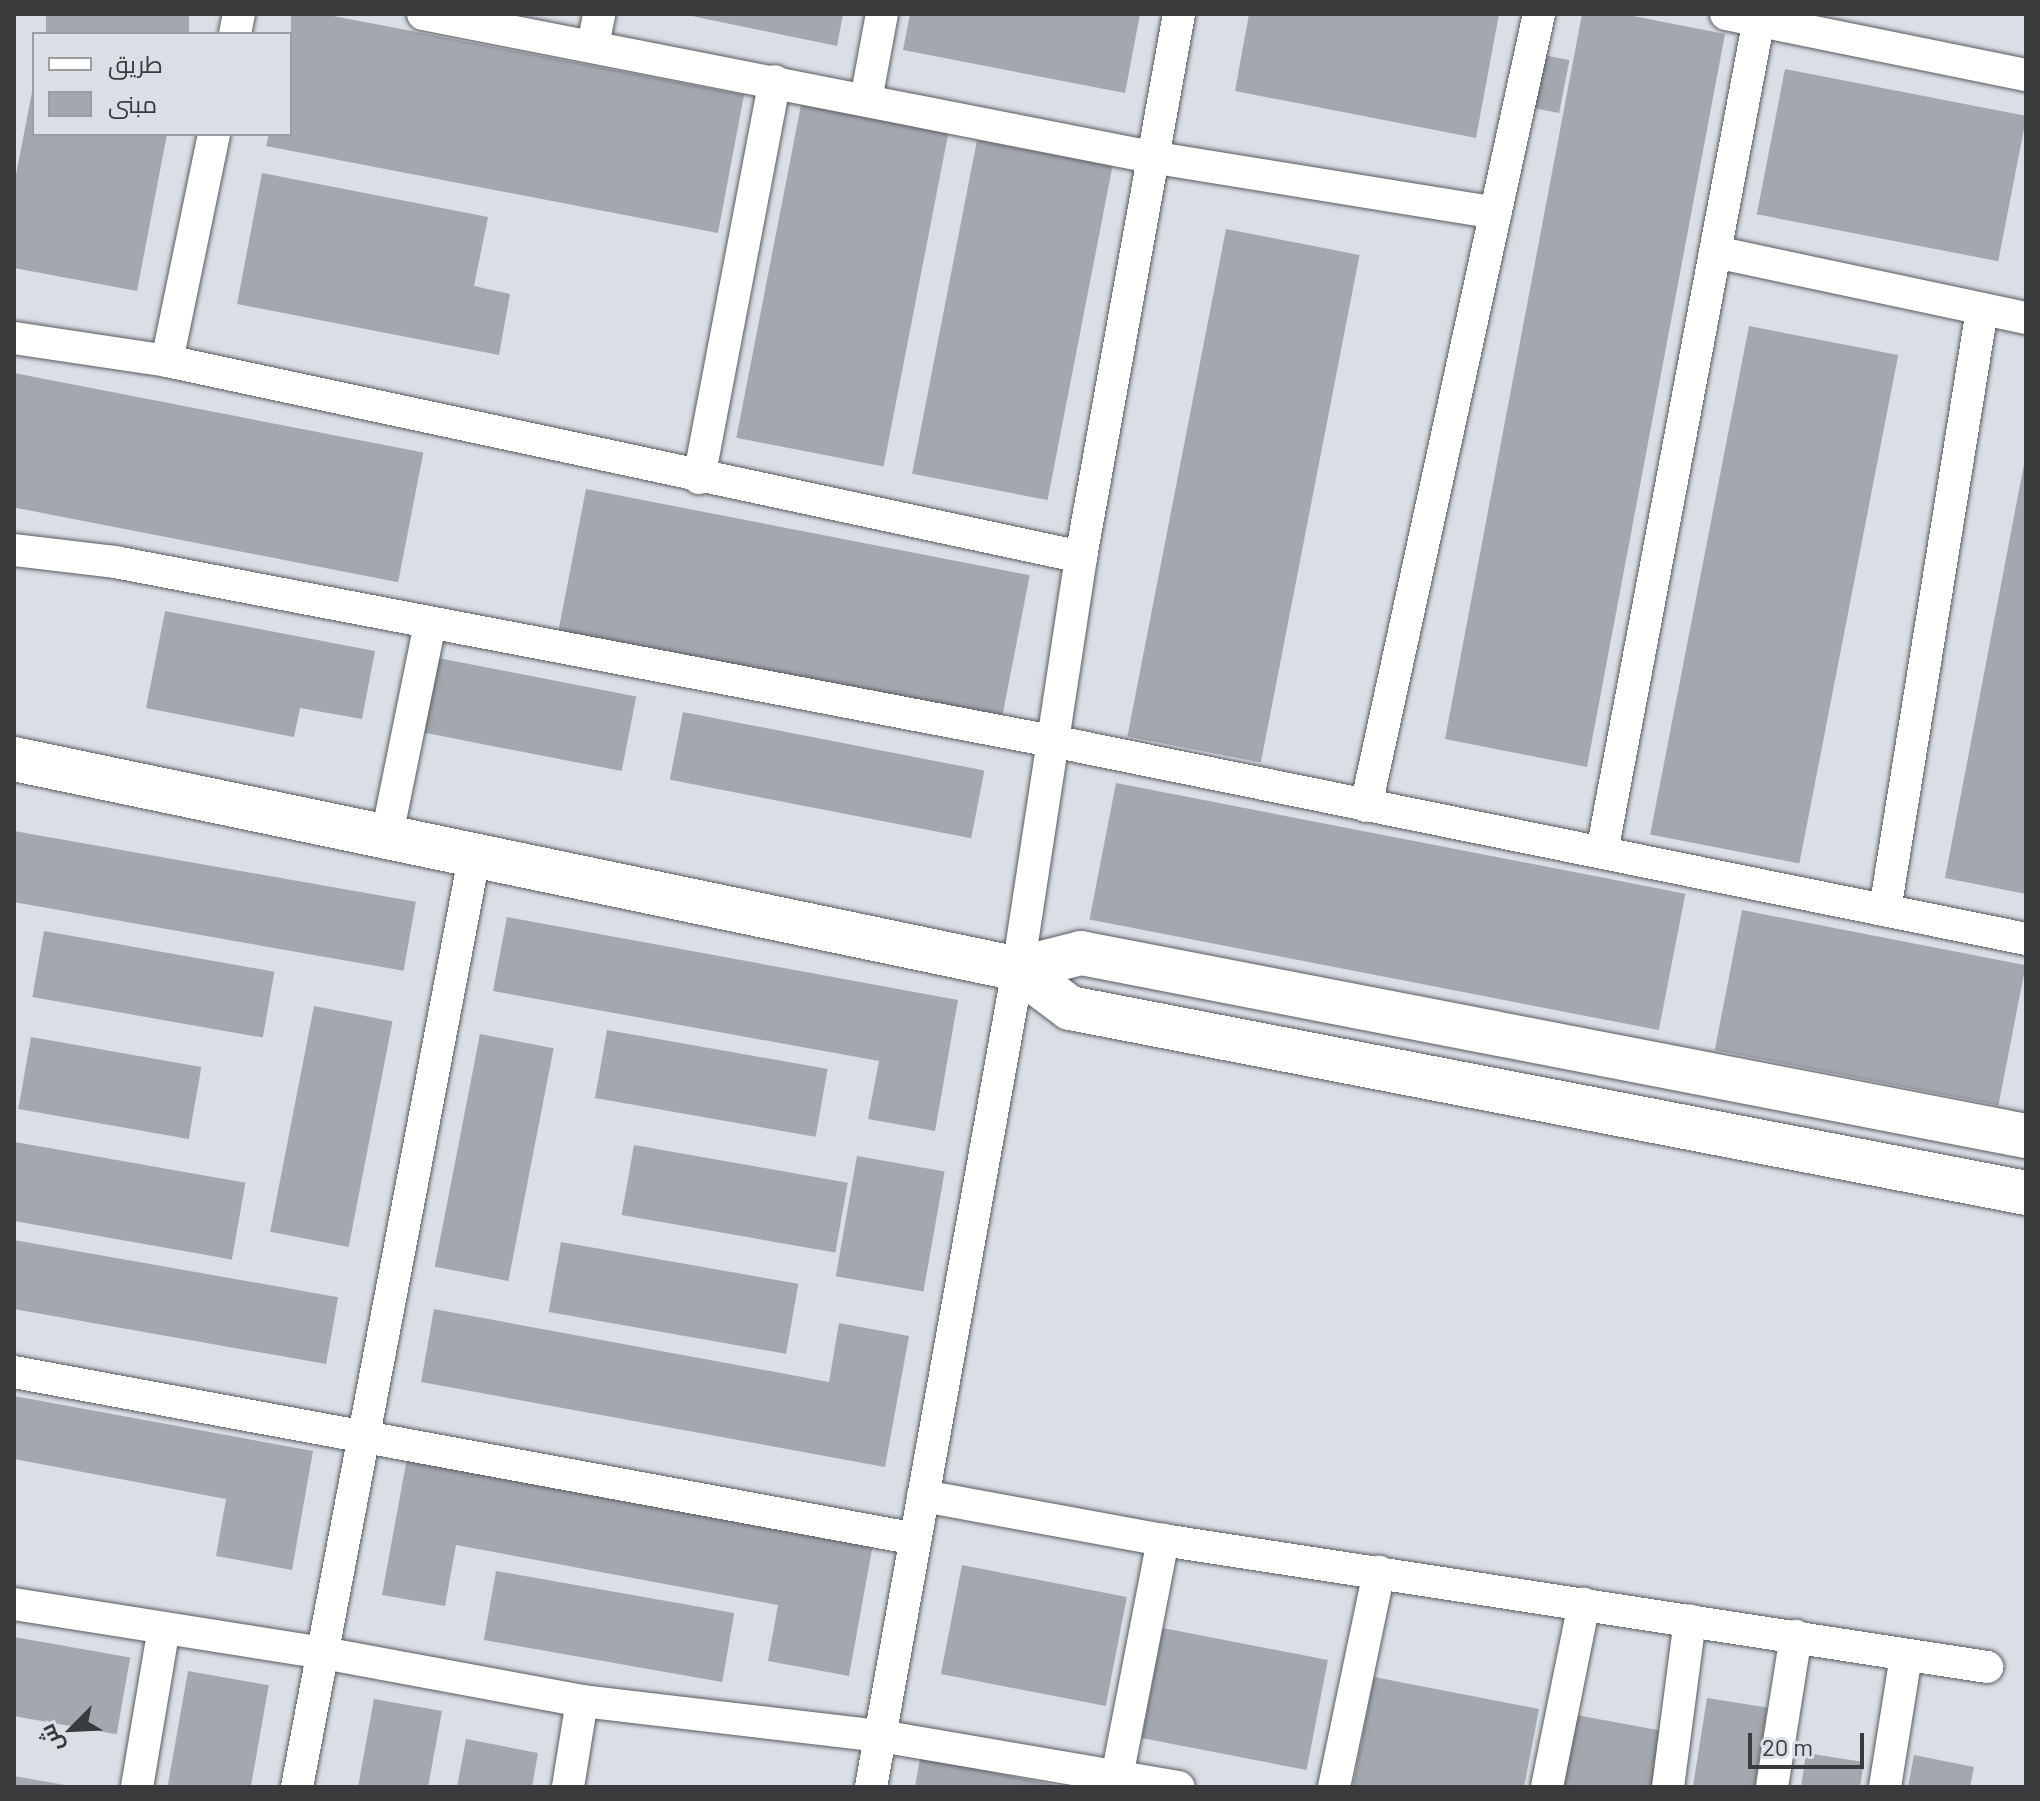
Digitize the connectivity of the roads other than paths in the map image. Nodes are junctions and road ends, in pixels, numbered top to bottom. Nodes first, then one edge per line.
1 (423, 14) edge
2 (599, 14) edge
3 (882, 14) edge
4 (1179, 14) edge
5 (1539, 14) edge
6 (1726, 14) edge
7 (1759, 19) junction
8 (593, 46) junction
9 (2026, 75) edge
10 (775, 81) junction
11 (866, 100) junction
12 (214, 136) edge
13 (1151, 157) junction
14 (1495, 213) junction
15 (1715, 252) junction
16 (1982, 310) junction
17 (2026, 318) edge
18 (14, 338) edge
19 (167, 361) junction
20 (699, 478) junction
21 (14, 550) edge
22 (1081, 557) junction
23 (430, 623) junction
24 (1052, 741) junction
25 (14, 759) edge
26 (1366, 806) junction
27 (387, 835) junction
28 (1602, 852) junction
29 (475, 853) junction
30 (1885, 910) junction
31 (2026, 939) edge
32 (1018, 969) junction
33 (2026, 1136) edge
34 (2026, 1193) edge
35 (14, 1372) edge
36 (363, 1436) junction
37 (923, 1496) junction
38 (916, 1539) junction
39 (1163, 1540) junction
40 (1379, 1572) junction
41 (14, 1604) edge
42 (1584, 1604) junction
43 (1690, 1620) junction
44 (164, 1628) junction
45 (1796, 1636) junction
46 (323, 1653) junction
47 (1906, 1656) junction
48 (1987, 1667) dead end
49 (582, 1701) junction
50 (880, 1736) junction
51 (1116, 1781) edge
52 (137, 1787) edge
53 (297, 1787) edge
54 (568, 1787) edge
55 (871, 1787) edge
56 (1179, 1787) edge
57 (1334, 1787) edge
58 (1547, 1787) edge
59 (1668, 1787) edge
60 (1772, 1787) edge
61 (1885, 1787) edge

1 - 8 street
2 - 8 street
3 - 11 street
4 - 13 street
5 - 14 street
6 - 7 street
7 - 9 street
7 - 15 street
8 - 10 street
10 - 11 street
10 - 20 street
11 - 13 street
12 - 19 street
13 - 14 street
13 - 22 street
14 - 26 street
15 - 16 street
15 - 28 street
16 - 17 street
16 - 30 street
18 - 19 street
19 - 20 street
20 - 22 street
21 - 23 street
22 - 24 street
23 - 24 street
23 - 27 street
24 - 26 street
24 - 32 street
25 - 27 street
26 - 28 street
27 - 29 street
28 - 30 street
29 - 32 street
29 - 36 street
30 - 31 street
32 - 33 street
32 - 34 street
32 - 37 street
35 - 36 street
36 - 38 street
36 - 46 street
37 - 38 street
37 - 39 street
38 - 50 street
39 - 40 street
39 - 51 street
40 - 42 street
40 - 57 street
41 - 44 street
42 - 43 street
42 - 58 street
43 - 45 street
43 - 59 street
44 - 46 street
44 - 52 street
45 - 47 street
45 - 60 street
46 - 49 street
46 - 53 street
47 - 48 street
47 - 61 street
49 - 50 street
49 - 54 street
50 - 51 street
50 - 55 street
51 - 56 street

